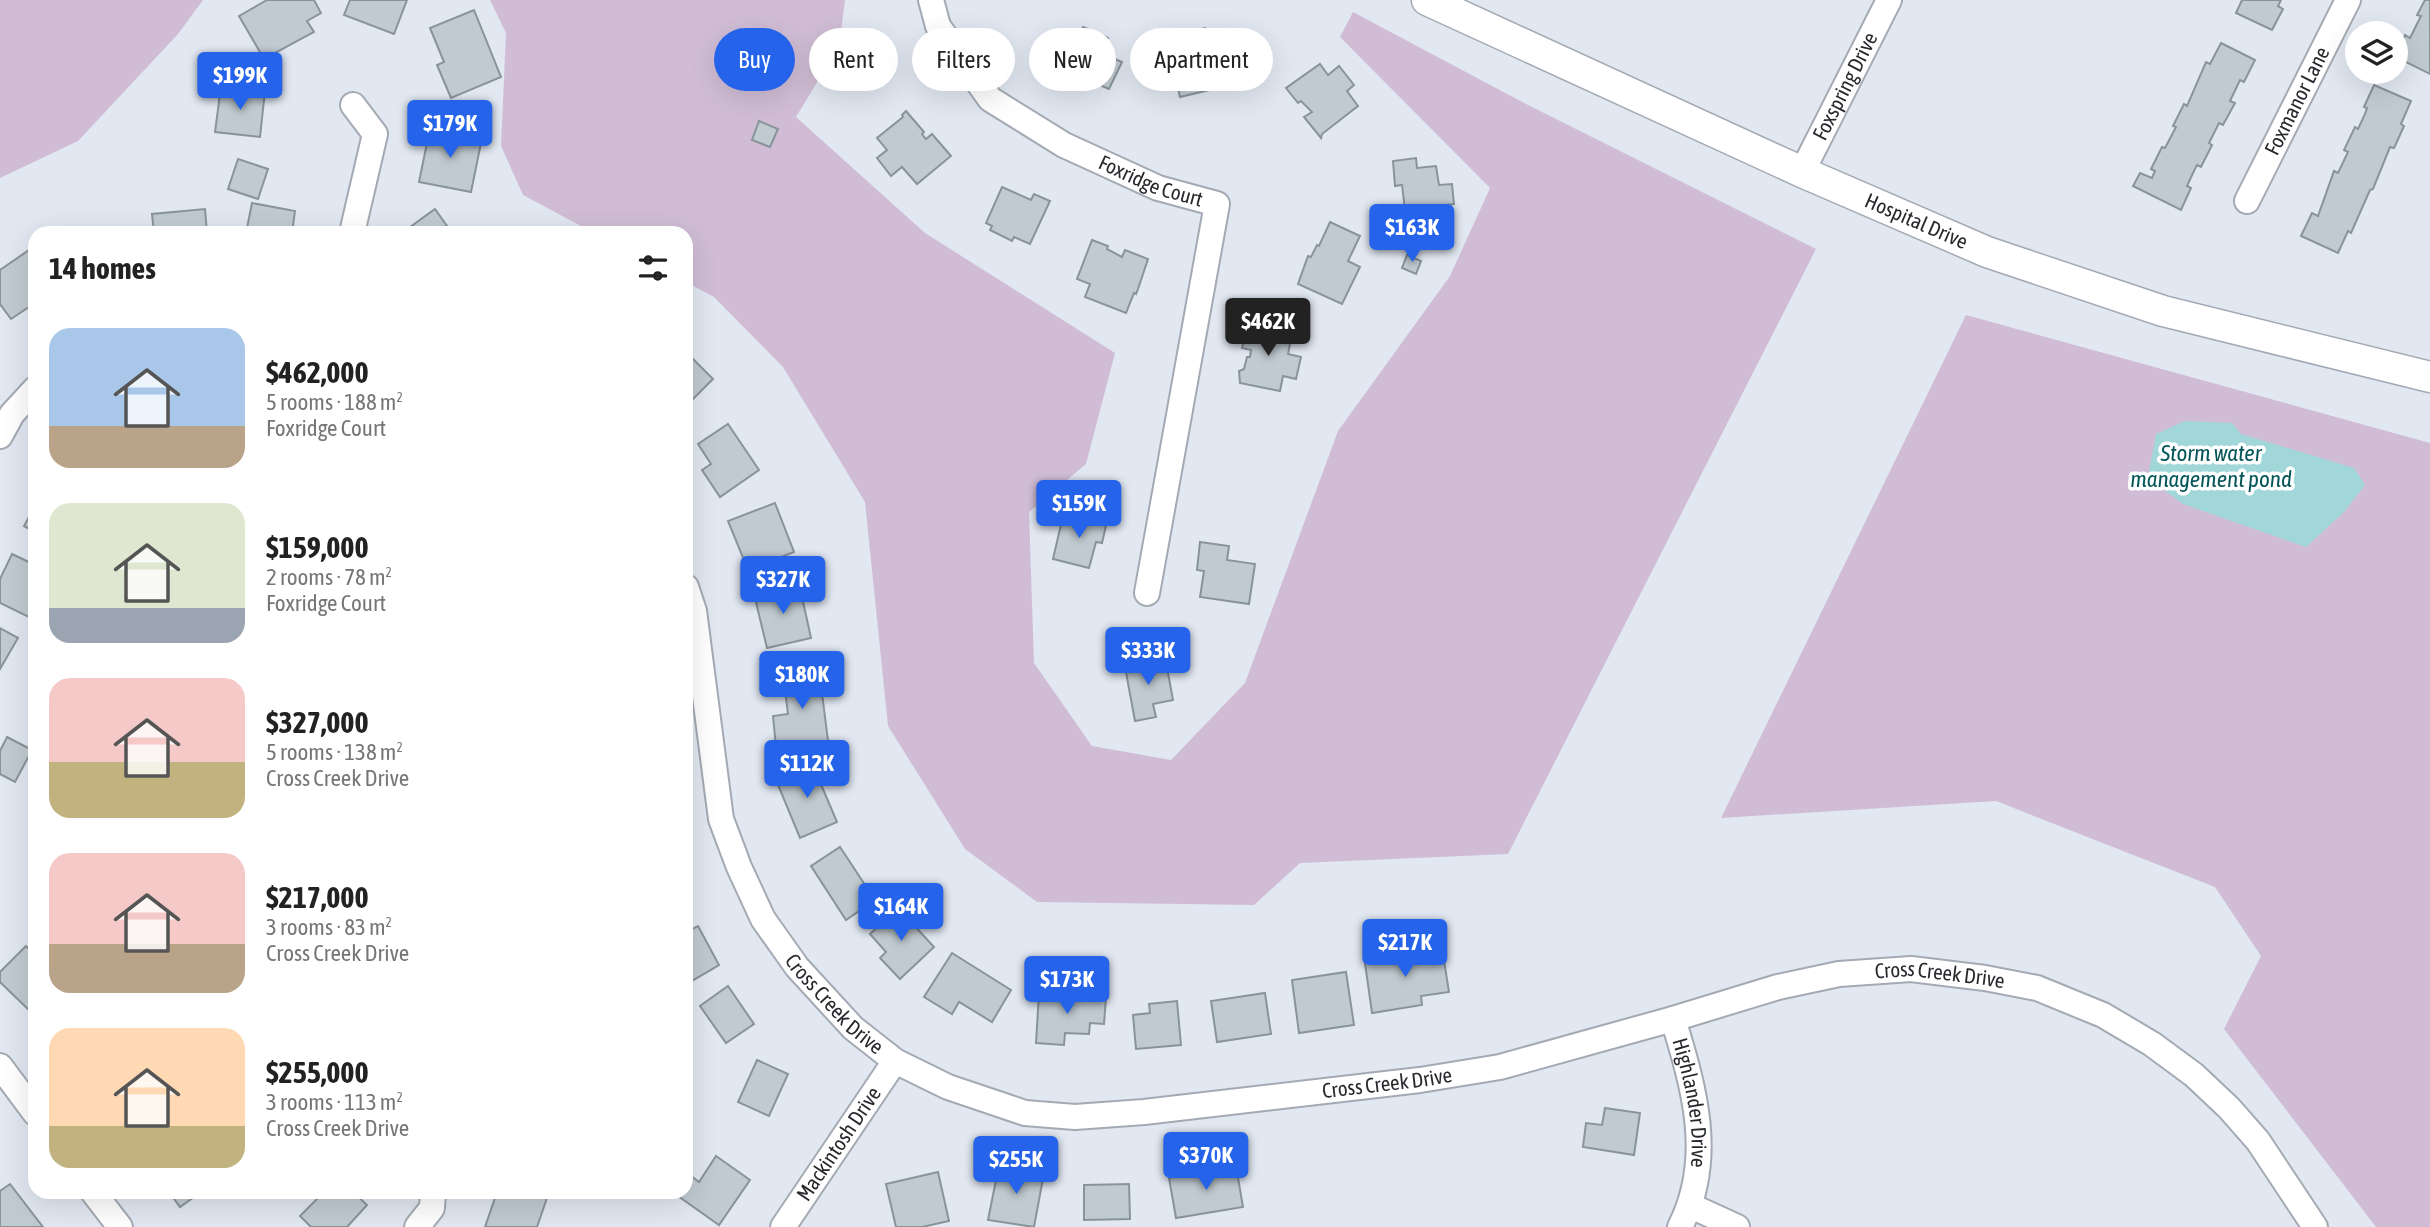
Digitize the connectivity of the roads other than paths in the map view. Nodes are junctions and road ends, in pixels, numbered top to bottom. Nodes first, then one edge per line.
1 (930, 0) edge
2 (1427, 0) edge
3 (1889, 0) edge
4 (2348, 0) edge
5 (353, 105) dead end
6 (1802, 172) junction
7 (2247, 201) dead end
8 (354, 226) edge
9 (2430, 377) edge
10 (28, 397) edge
11 (0, 436) edge
12 (1147, 593) dead end
13 (693, 608) edge
14 (1673, 1019) junction
15 (895, 1061) junction
16 (0, 1066) edge
17 (28, 1104) edge
18 (98, 1199) edge
19 (433, 1199) edge
20 (1685, 1216) edge
21 (120, 1227) edge
22 (417, 1227) edge
23 (782, 1227) edge
24 (1737, 1227) edge
25 (2315, 1227) edge

1 - 12 street, Foxridge Court
2 - 6 street, Hospital Drive
3 - 6 street, Foxspring Drive
4 - 7 street, Foxmanor Lane
5 - 8 street
6 - 9 street, Hospital Drive
10 - 11 street
13 - 15 street, Cross Creek Drive
14 - 15 street, Cross Creek Drive
14 - 20 street, Highlander Drive
14 - 25 street, Cross Creek Drive
15 - 23 street, Mackintosh Drive
16 - 17 street
18 - 21 street
19 - 22 street
20 - 24 street

